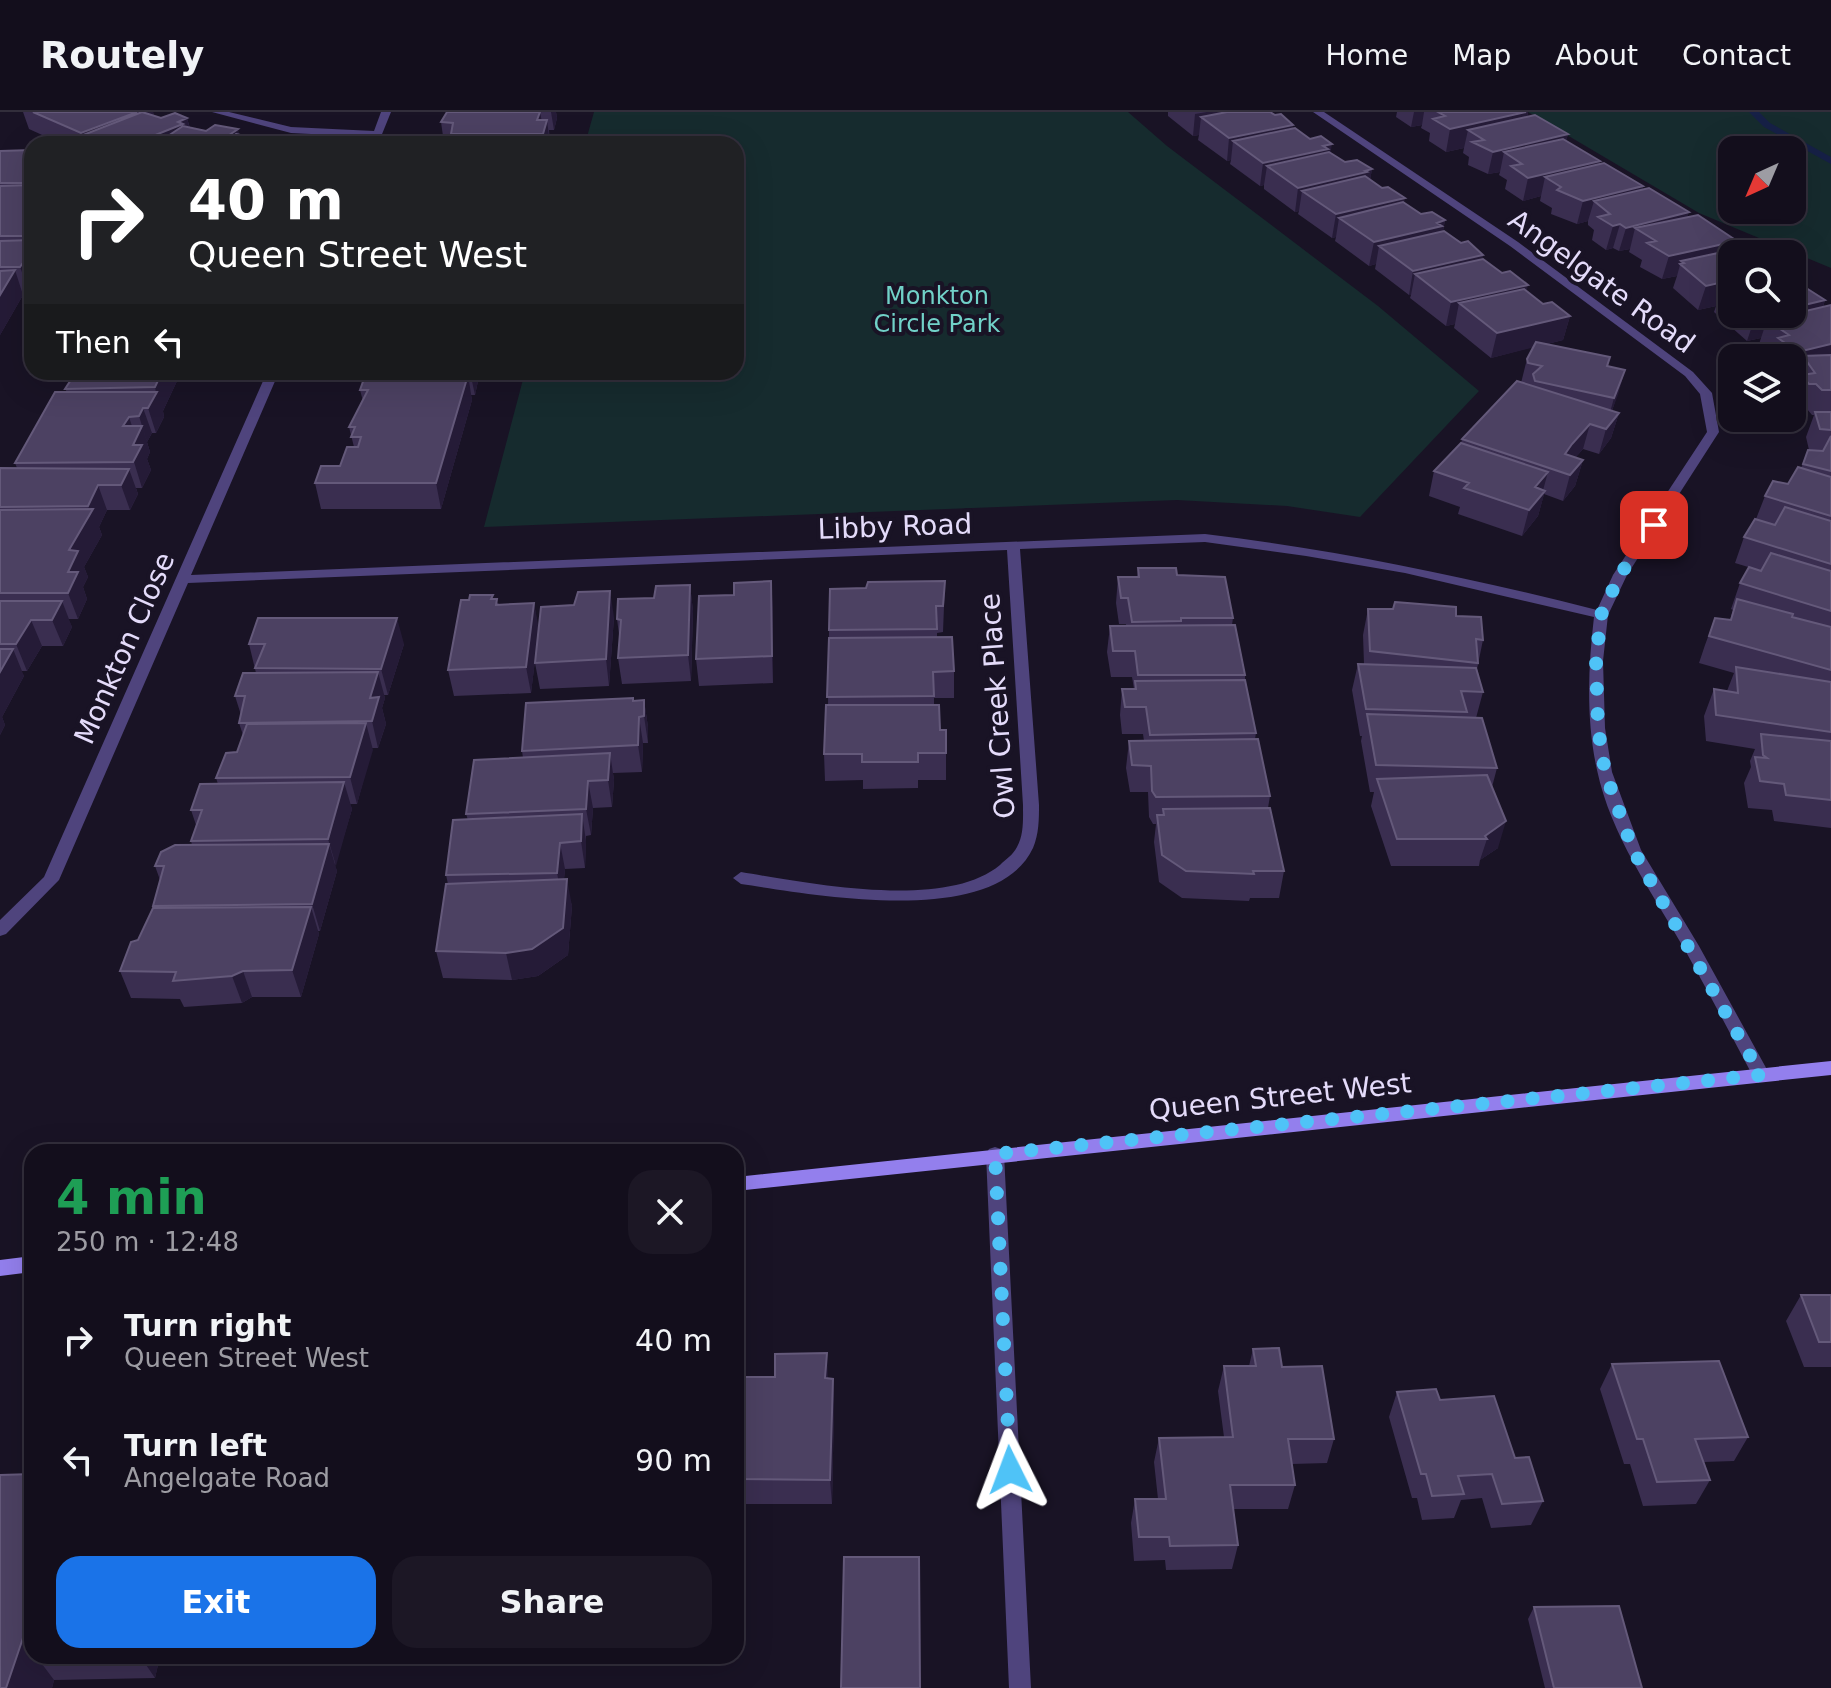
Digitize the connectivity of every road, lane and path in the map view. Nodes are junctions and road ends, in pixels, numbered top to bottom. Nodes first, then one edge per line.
1 (217, 112) edge
2 (386, 112) edge
3 (1318, 112) edge
4 (347, 136) edge
5 (376, 136) edge
6 (270, 380) edge
7 (1013, 547) junction
8 (183, 579) junction
9 (1601, 615) junction
10 (741, 878) dead end
11 (0, 930) edge
12 (1831, 1068) edge
13 (1761, 1075) junction
14 (995, 1154) junction
15 (744, 1183) edge
16 (24, 1265) edge
17 (0, 1268) edge
18 (1020, 1688) edge

1 - 4 street
2 - 5 street
3 - 9 street, Angelgate Road
6 - 8 street, Monkton Close
7 - 8 street, Libby Road
7 - 9 street, Libby Road
7 - 10 street, Owl Creek Place
8 - 11 street, Monkton Close
9 - 13 street, Angelgate Road
12 - 13 main road, Queen Street West
13 - 14 main road, Queen Street West
14 - 15 main road, Queen Street West
14 - 18 street
16 - 17 main road

